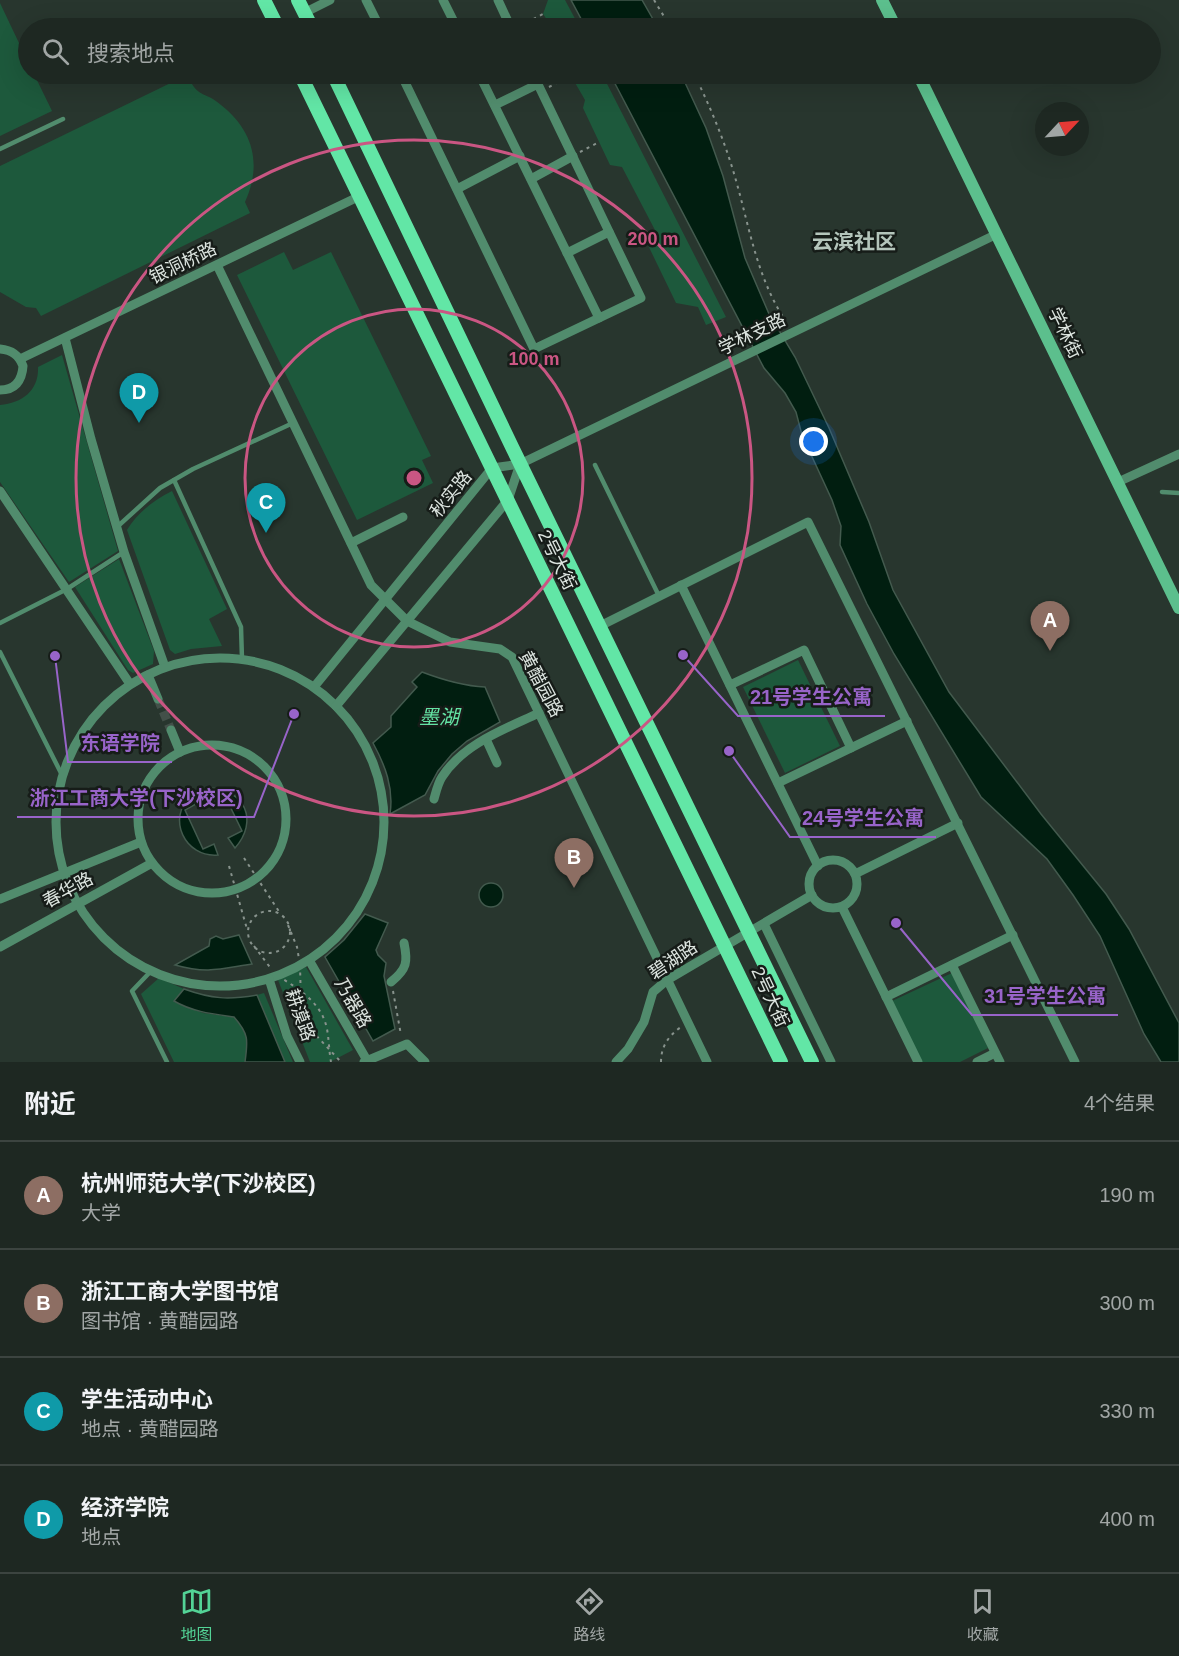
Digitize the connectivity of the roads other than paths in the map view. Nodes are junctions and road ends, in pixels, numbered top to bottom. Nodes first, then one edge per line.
1 (264, 0) edge
2 (330, 0) edge
3 (366, 0) edge
4 (443, 0) edge
5 (498, 0) edge
6 (882, 0) edge
7 (301, 6) edge
8 (273, 18) edge
9 (375, 18) edge
10 (452, 18) edge
11 (505, 18) edge
12 (891, 18) edge
13 (305, 84) edge
14 (338, 84) edge
15 (406, 84) edge
16 (484, 84) edge
17 (538, 84) edge
18 (923, 84) edge
19 (540, 88) junction
20 (495, 105) junction
21 (63, 119) dead end
22 (0, 149) edge
23 (520, 156) junction
24 (573, 156) junction
25 (531, 179) junction
26 (457, 189) junction
27 (360, 196) junction
28 (609, 232) junction
29 (997, 234) junction
30 (567, 253) junction
31 (217, 265) junction
32 (599, 318) junction
33 (65, 338) junction
34 (0, 349) edge
35 (20, 359) junction
36 (0, 390) edge
37 (293, 423) junction
38 (1179, 454) edge
39 (520, 464) junction
40 (595, 465) dead end
41 (492, 468) junction
42 (174, 480) junction
43 (1118, 482) junction
44 (0, 492) edge
45 (1162, 492) dead end
46 (1179, 493) edge
47 (508, 500) junction
48 (403, 517) dead end
49 (117, 527) junction
50 (351, 543) junction
51 (124, 552) junction
52 (681, 585) junction
53 (67, 589) junction
54 (658, 596) junction
55 (386, 601) junction
56 (1179, 608) edge
57 (407, 621) junction
58 (0, 623) edge
59 (600, 626) junction
60 (0, 652) edge
61 (242, 659) junction
62 (165, 667) junction
63 (148, 675) junction
64 (130, 684) junction
65 (730, 685) junction
66 (314, 687) junction
67 (158, 699) tunnel mouth
68 (336, 706) junction
69 (539, 713) junction
70 (907, 721) junction
71 (171, 730) tunnel mouth
72 (486, 739) junction
73 (851, 748) junction
74 (180, 752) junction
75 (497, 763) dead end
76 (62, 775) junction
77 (778, 783) junction
78 (434, 799) dead end
79 (958, 824) junction
80 (141, 842) junction
81 (152, 863) junction
82 (818, 866) junction
83 (64, 873) junction
84 (855, 874) junction
85 (812, 895) junction
86 (0, 899) edge
87 (78, 904) junction
88 (842, 907) junction
89 (764, 924) junction
90 (749, 933) junction
91 (1013, 935) junction
92 (404, 943) dead end
93 (725, 946) junction
94 (0, 947) edge
95 (304, 963) junction
96 (952, 965) junction
97 (152, 970) junction
98 (273, 977) junction
99 (667, 980) junction
100 (391, 982) road end
101 (886, 997) junction
102 (998, 1058) edge
103 (167, 1062) edge
104 (300, 1062) edge
105 (366, 1062) edge
106 (425, 1062) edge
107 (616, 1062) edge
108 (707, 1062) edge
109 (781, 1062) edge
110 (812, 1062) edge
111 (831, 1062) edge
112 (918, 1062) edge
113 (977, 1062) edge
114 (1075, 1062) edge

1 - 8 main road
2 - 7 street
3 - 9 street
4 - 10 street
5 - 11 street
6 - 12 main road
13 - 27 main road, 2号大街
14 - 39 main road, 2号大街
15 - 26 street
16 - 20 street
17 - 19 street
18 - 29 main road, 学林街
19 - 20 street
19 - 24 street
20 - 23 street
21 - 22 lane
23 - 25 street
23 - 26 street
24 - 25 street
24 - 28 street
25 - 30 street
26 - 32 street
27 - 31 street, 银洞桥路
27 - 41 main road, 2号大街
28 - 30 street
28 - 32 street
29 - 39 street, 学林支路
29 - 43 main road, 学林街
30 - 32 street
31 - 33 street, 银洞桥路
31 - 37 street, 黄醋园路
33 - 35 street, 银洞桥路
33 - 49 street
34 - 35 street
35 - 36 street
37 - 42 lane
37 - 50 street, 黄醋园路
38 - 43 street
39 - 41 street, 秋实路
39 - 47 street
39 - 59 main road, 2号大街
40 - 54 lane
41 - 47 main road, 2号大街
41 - 55 street, 秋实路
42 - 49 lane
42 - 61 lane
43 - 56 main road, 学林街
44 - 53 street
45 - 46 lane
47 - 57 street
47 - 93 main road, 2号大街
48 - 50 street
49 - 51 street
50 - 55 street, 黄醋园路
51 - 53 lane
51 - 62 street
52 - 54 street
52 - 65 street
52 - 70 street
53 - 58 lane
53 - 64 street
54 - 59 street
55 - 57 street, 黄醋园路
55 - 66 street, 秋实路
57 - 68 street
57 - 69 street, 黄醋园路
59 - 90 main road, 2号大街
60 - 76 lane
61 - 62 street
61 - 66 street
62 - 63 street
63 - 64 street
63 - 67 street
64 - 76 street
65 - 73 street
65 - 77 street
66 - 68 street
68 - 95 street
69 - 72 street
69 - 99 street, 黄醋园路
70 - 73 street
70 - 79 street
71 - 74 street
72 - 75 street
72 - 78 street
73 - 77 street
74 - 80 street
74 - 81 street
76 - 83 street
77 - 82 street
79 - 84 street
79 - 91 street
80 - 81 street
80 - 83 street, 春华路
81 - 87 street, 春华路
82 - 84 street
82 - 85 street
83 - 86 street, 春华路
83 - 87 street
84 - 88 street
85 - 88 street
85 - 89 street, 碧湖路
87 - 94 street, 春华路
87 - 97 street
88 - 101 street
89 - 90 street, 碧湖路
89 - 111 street
90 - 93 street, 碧湖路
90 - 110 main road, 2号大街
91 - 96 street
91 - 114 street
92 - 100 street
93 - 99 street, 碧湖路
93 - 109 main road, 2号大街
95 - 98 street
95 - 105 street, 乃器路
96 - 101 street
96 - 102 street
97 - 98 street
97 - 103 lane
98 - 104 street, 耕漠路
99 - 107 street, 碧湖路
99 - 108 street, 黄醋园路
101 - 112 street
102 - 113 street
105 - 106 street

